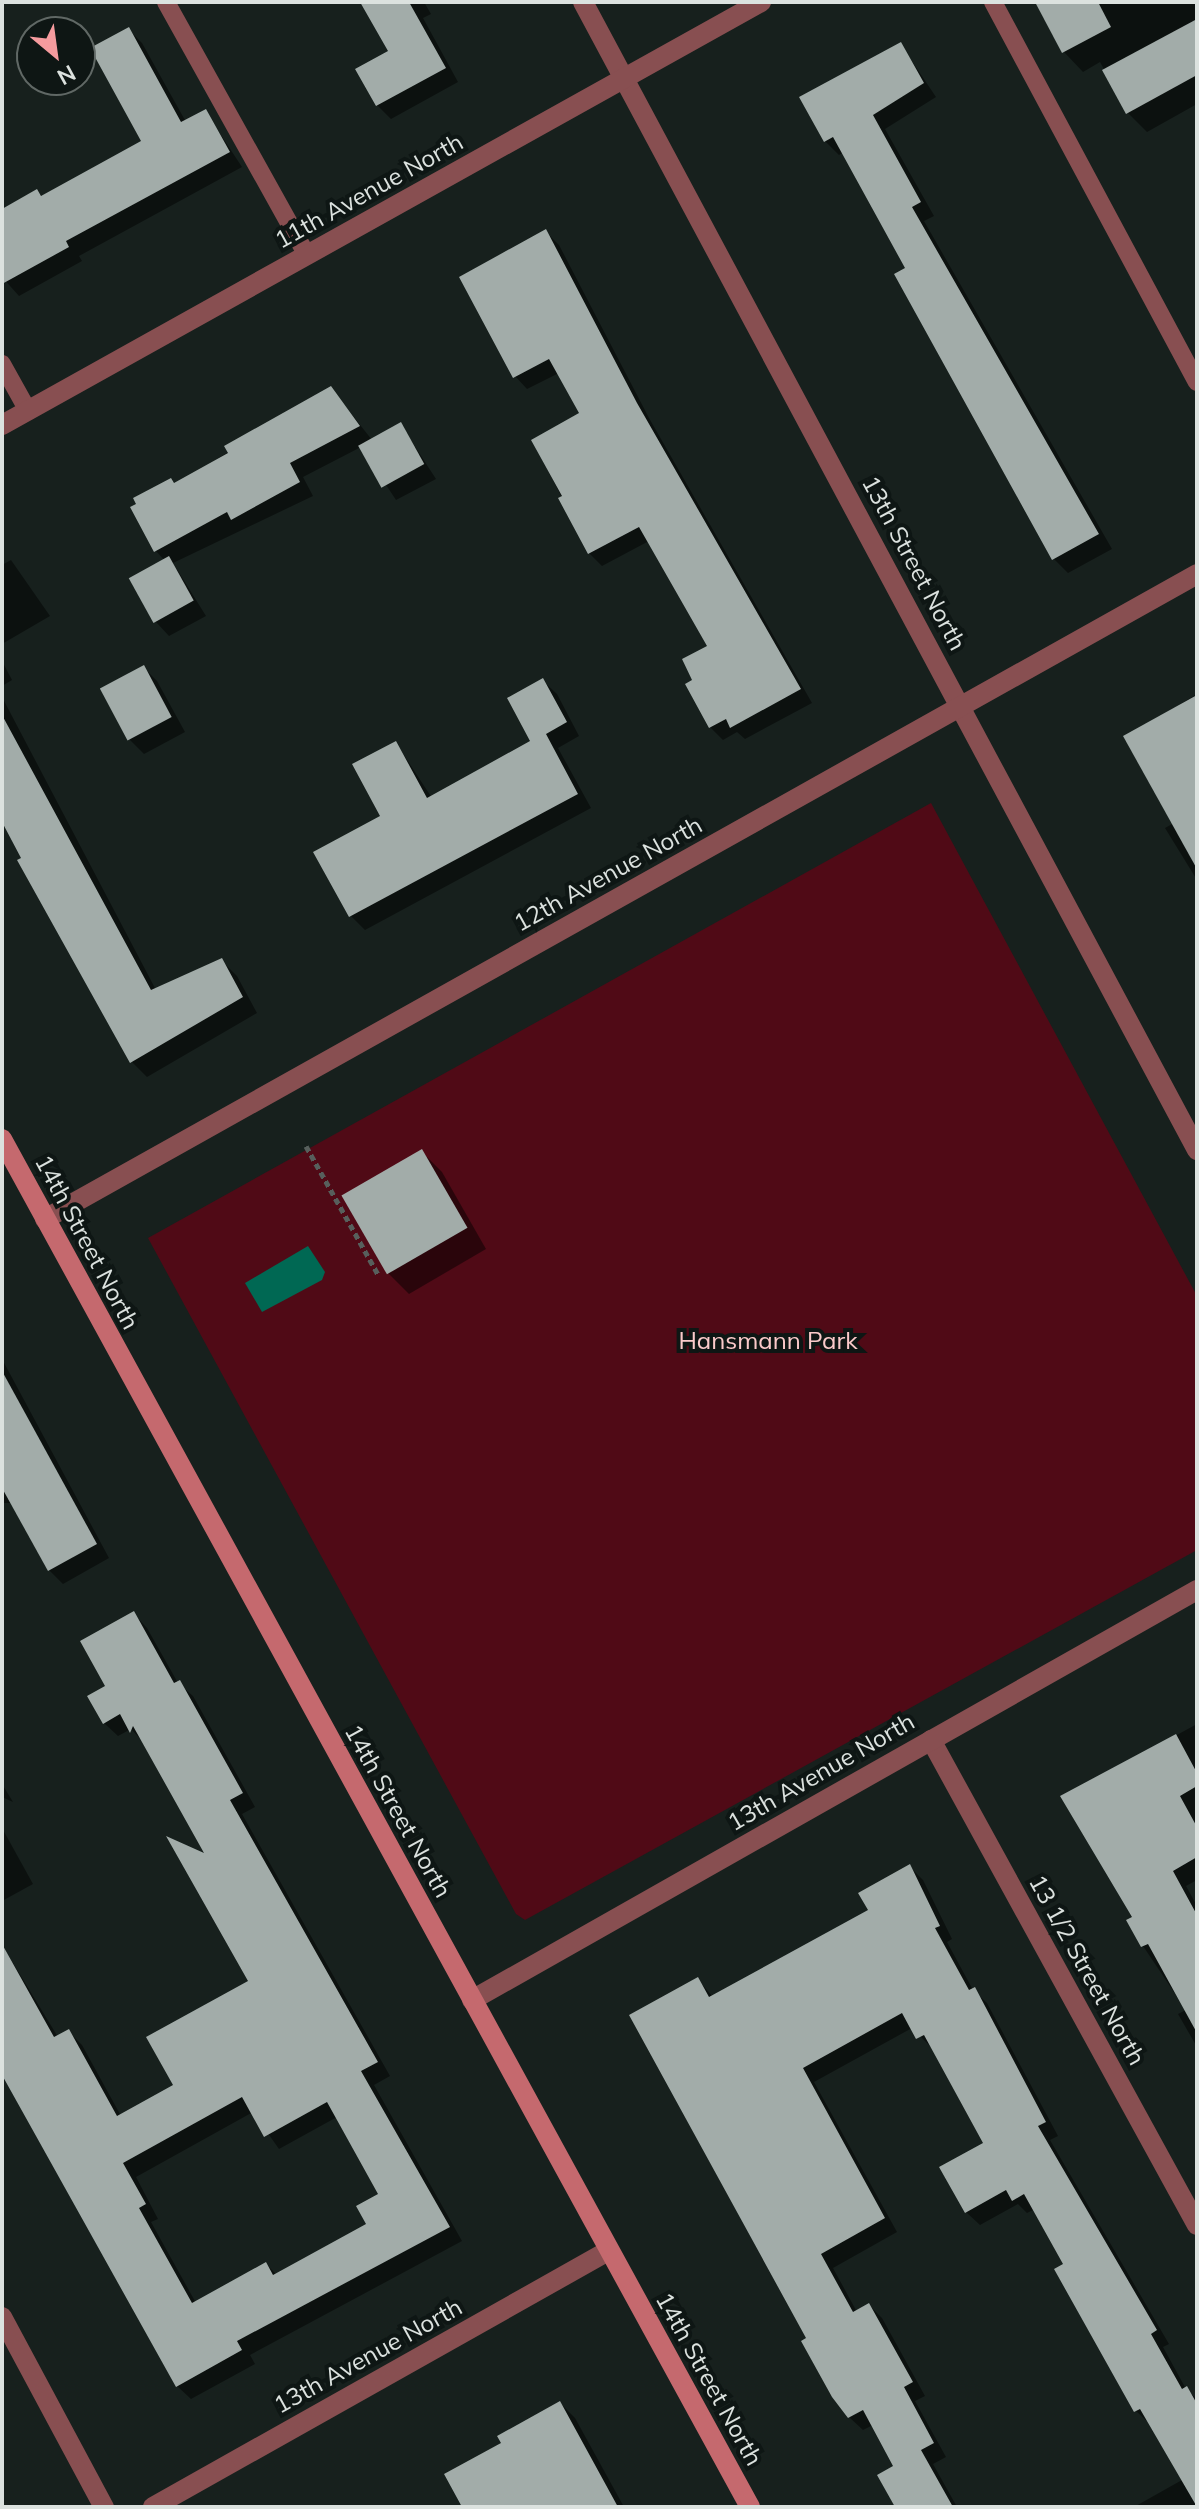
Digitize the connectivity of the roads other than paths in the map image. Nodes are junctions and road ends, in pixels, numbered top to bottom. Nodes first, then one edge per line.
1 (166, 2) edge
2 (583, 2) edge
3 (761, 2) edge
4 (993, 2) edge
5 (624, 78) junction
6 (307, 255) junction
7 (2, 364) edge
8 (1197, 382) edge
9 (28, 411) junction
10 (2, 425) edge
11 (1197, 574) edge
12 (960, 706) junction
13 (2, 1139) edge
14 (1197, 1150) edge
15 (45, 1219) junction
16 (1197, 1590) edge
17 (931, 1740) junction
18 (472, 2000) junction
19 (1197, 2225) edge
20 (608, 2251) junction
21 (2, 2317) edge
22 (104, 2507) edge
23 (153, 2507) edge
24 (750, 2507) edge

1 - 6 lane
2 - 5 street, 13th Street North
3 - 5 street, 11th Avenue North
4 - 8 lane
5 - 6 street, 11th Avenue North
5 - 12 street, 13th Street North
6 - 9 street, 11th Avenue North
7 - 9 lane
9 - 10 street, 11th Avenue North
11 - 12 street, 12th Avenue North
12 - 14 street, 13th Street North
12 - 15 street, 12th Avenue North
13 - 15 street, 14th Street North
15 - 18 street, 14th Street North
16 - 17 street, 13th Avenue North
17 - 18 street, 13th Avenue North
17 - 19 street, 13 1/2 Street North
18 - 20 street, 14th Street North
20 - 23 street, 13th Avenue North
20 - 24 street, 14th Street North
21 - 22 street

